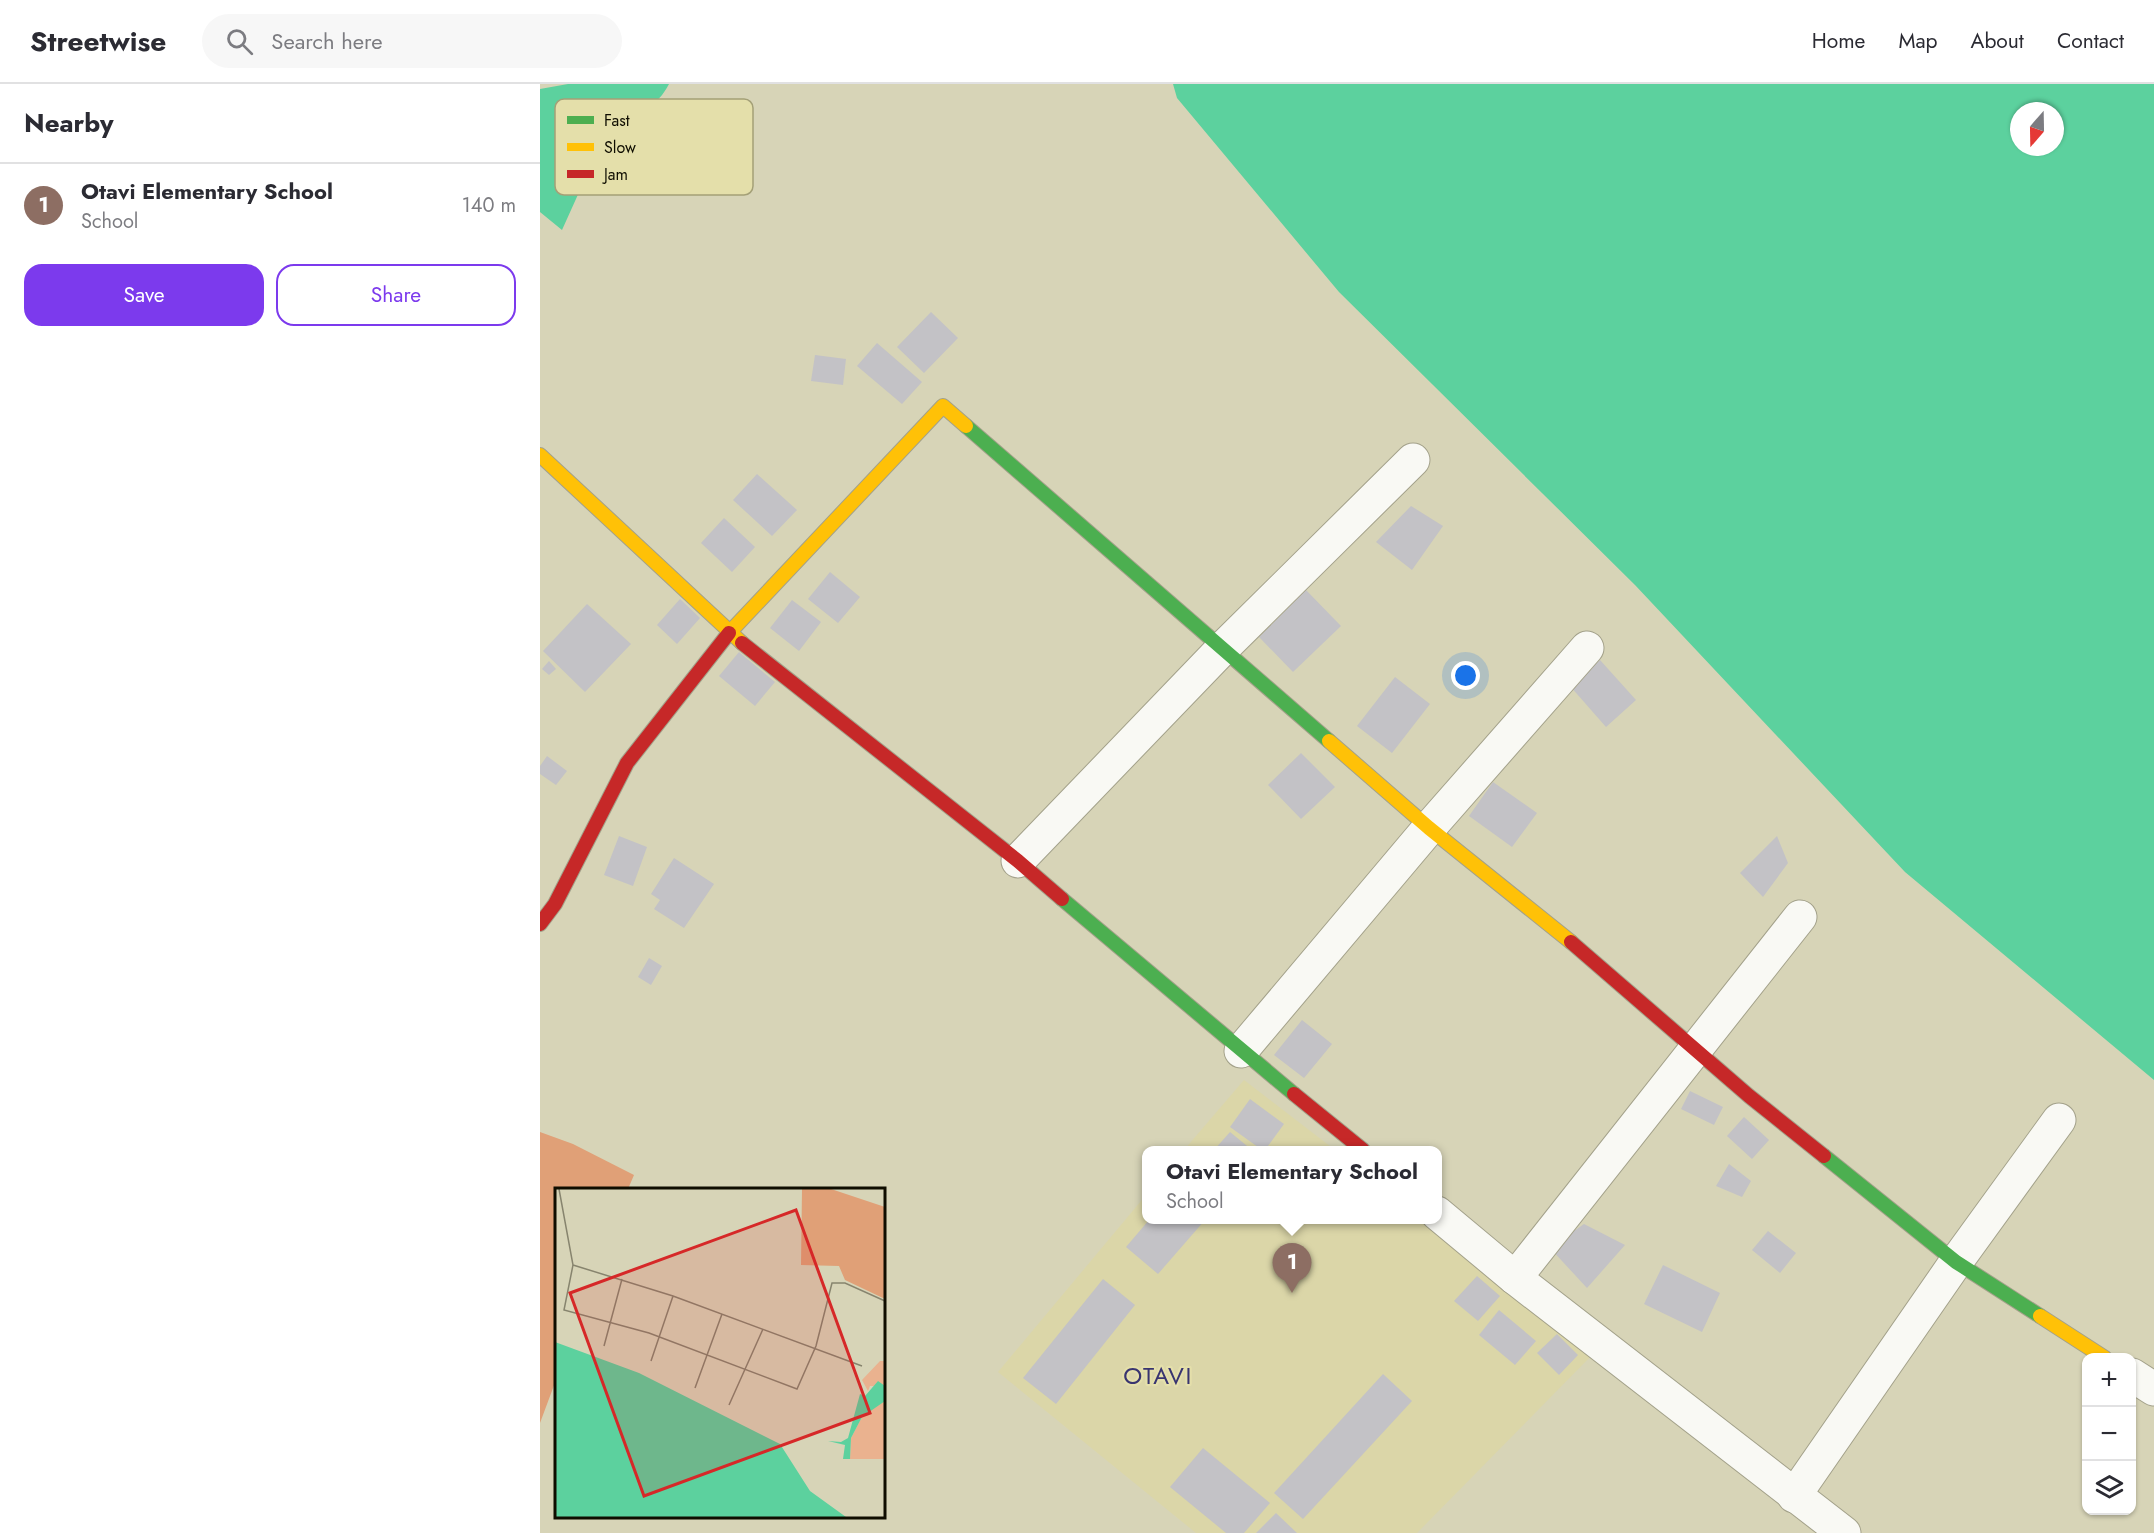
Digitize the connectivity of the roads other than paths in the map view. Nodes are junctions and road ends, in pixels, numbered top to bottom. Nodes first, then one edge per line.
1 (540, 455) edge
2 (1413, 460) dead end
3 (729, 633) junction
4 (1222, 648) junction
5 (1587, 648) dead end
6 (1429, 828) junction
7 (1018, 861) junction
8 (1800, 917) dead end
9 (540, 924) edge
10 (1694, 1049) junction
11 (1241, 1051) junction
12 (2059, 1120) dead end
13 (1358, 1146) edge
14 (1442, 1217) edge
15 (1956, 1262) junction
16 (1515, 1278) junction
17 (2097, 1353) edge
18 (2136, 1378) edge
19 (2154, 1389) edge
20 (1794, 1496) junction
21 (1845, 1533) edge

1 - 3 street
2 - 4 street
3 - 4 street
3 - 7 street
3 - 9 street
4 - 6 street
4 - 7 street
5 - 6 street
6 - 10 street
6 - 11 street
7 - 11 street
8 - 10 street
10 - 15 street
10 - 16 street
11 - 13 street
12 - 15 street
14 - 16 street
15 - 17 street
15 - 20 street
16 - 20 street
18 - 19 street
20 - 21 street

